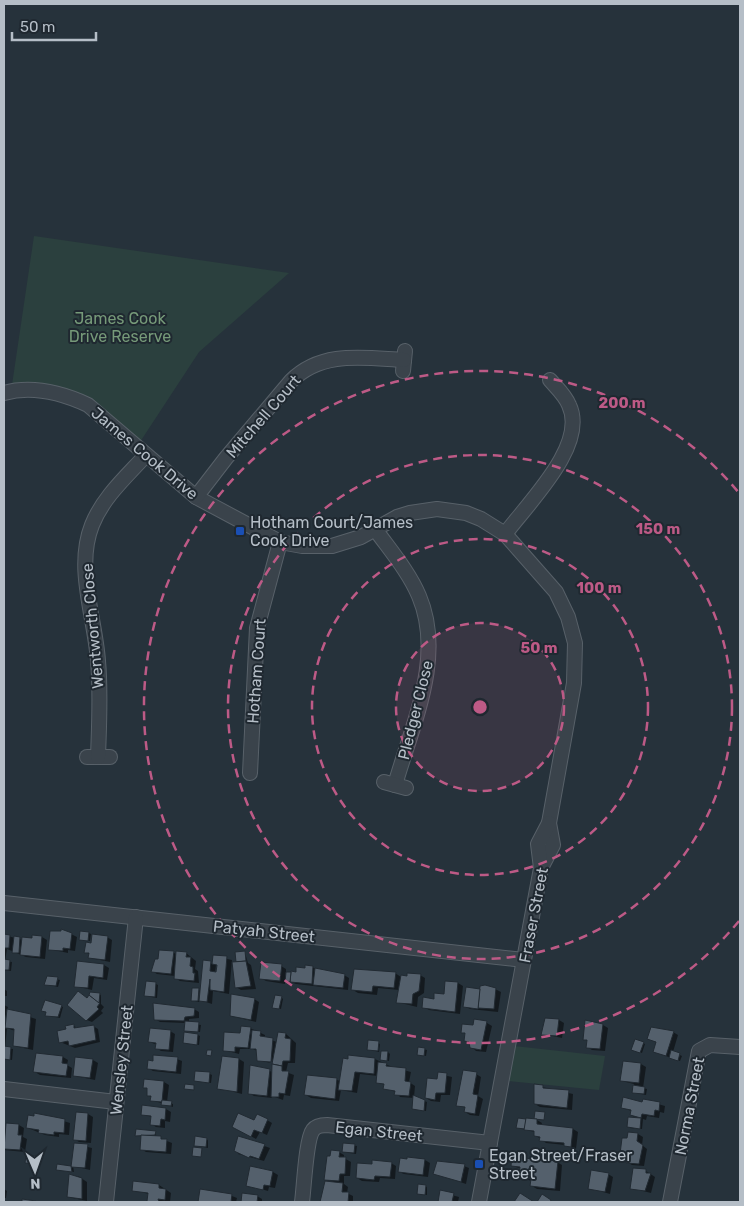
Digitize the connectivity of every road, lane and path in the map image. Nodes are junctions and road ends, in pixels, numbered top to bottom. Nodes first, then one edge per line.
1 (404, 361) dead end
2 (550, 381) dead end
3 (4, 393) edge
4 (146, 455) junction
5 (196, 497) junction
6 (375, 529) junction
7 (506, 534) junction
8 (280, 542) junction
9 (572, 630) joint
10 (98, 757) dead end
11 (250, 773) dead end
12 (395, 785) dead end
13 (4, 903) edge
14 (136, 917) junction
15 (524, 960) junction
16 (740, 1047) edge
17 (4, 1089) edge
18 (116, 1102) junction
19 (490, 1143) junction
20 (106, 1202) edge
21 (302, 1202) edge
22 (479, 1202) edge
23 (670, 1202) edge

1 - 5 street, Mitchell Court
2 - 7 street
3 - 4 street, James Cook Drive
4 - 5 street, James Cook Drive
4 - 10 street, Wentworth Close
5 - 8 street, James Cook Drive
6 - 7 street, James Cook Drive
6 - 8 street, James Cook Drive
6 - 12 street, Pledger Close
7 - 9 street, James Cook Drive
8 - 11 street, Hotham Court
9 - 15 street, Fraser Street
13 - 14 street, Patyah Street
14 - 15 street, Patyah Street
14 - 18 street, Wensley Street
15 - 19 street, Fraser Street
16 - 23 street, Norma Street
17 - 18 street
18 - 20 street, Wensley Street
19 - 21 street, Egan Street
19 - 22 street, Fraser Street

